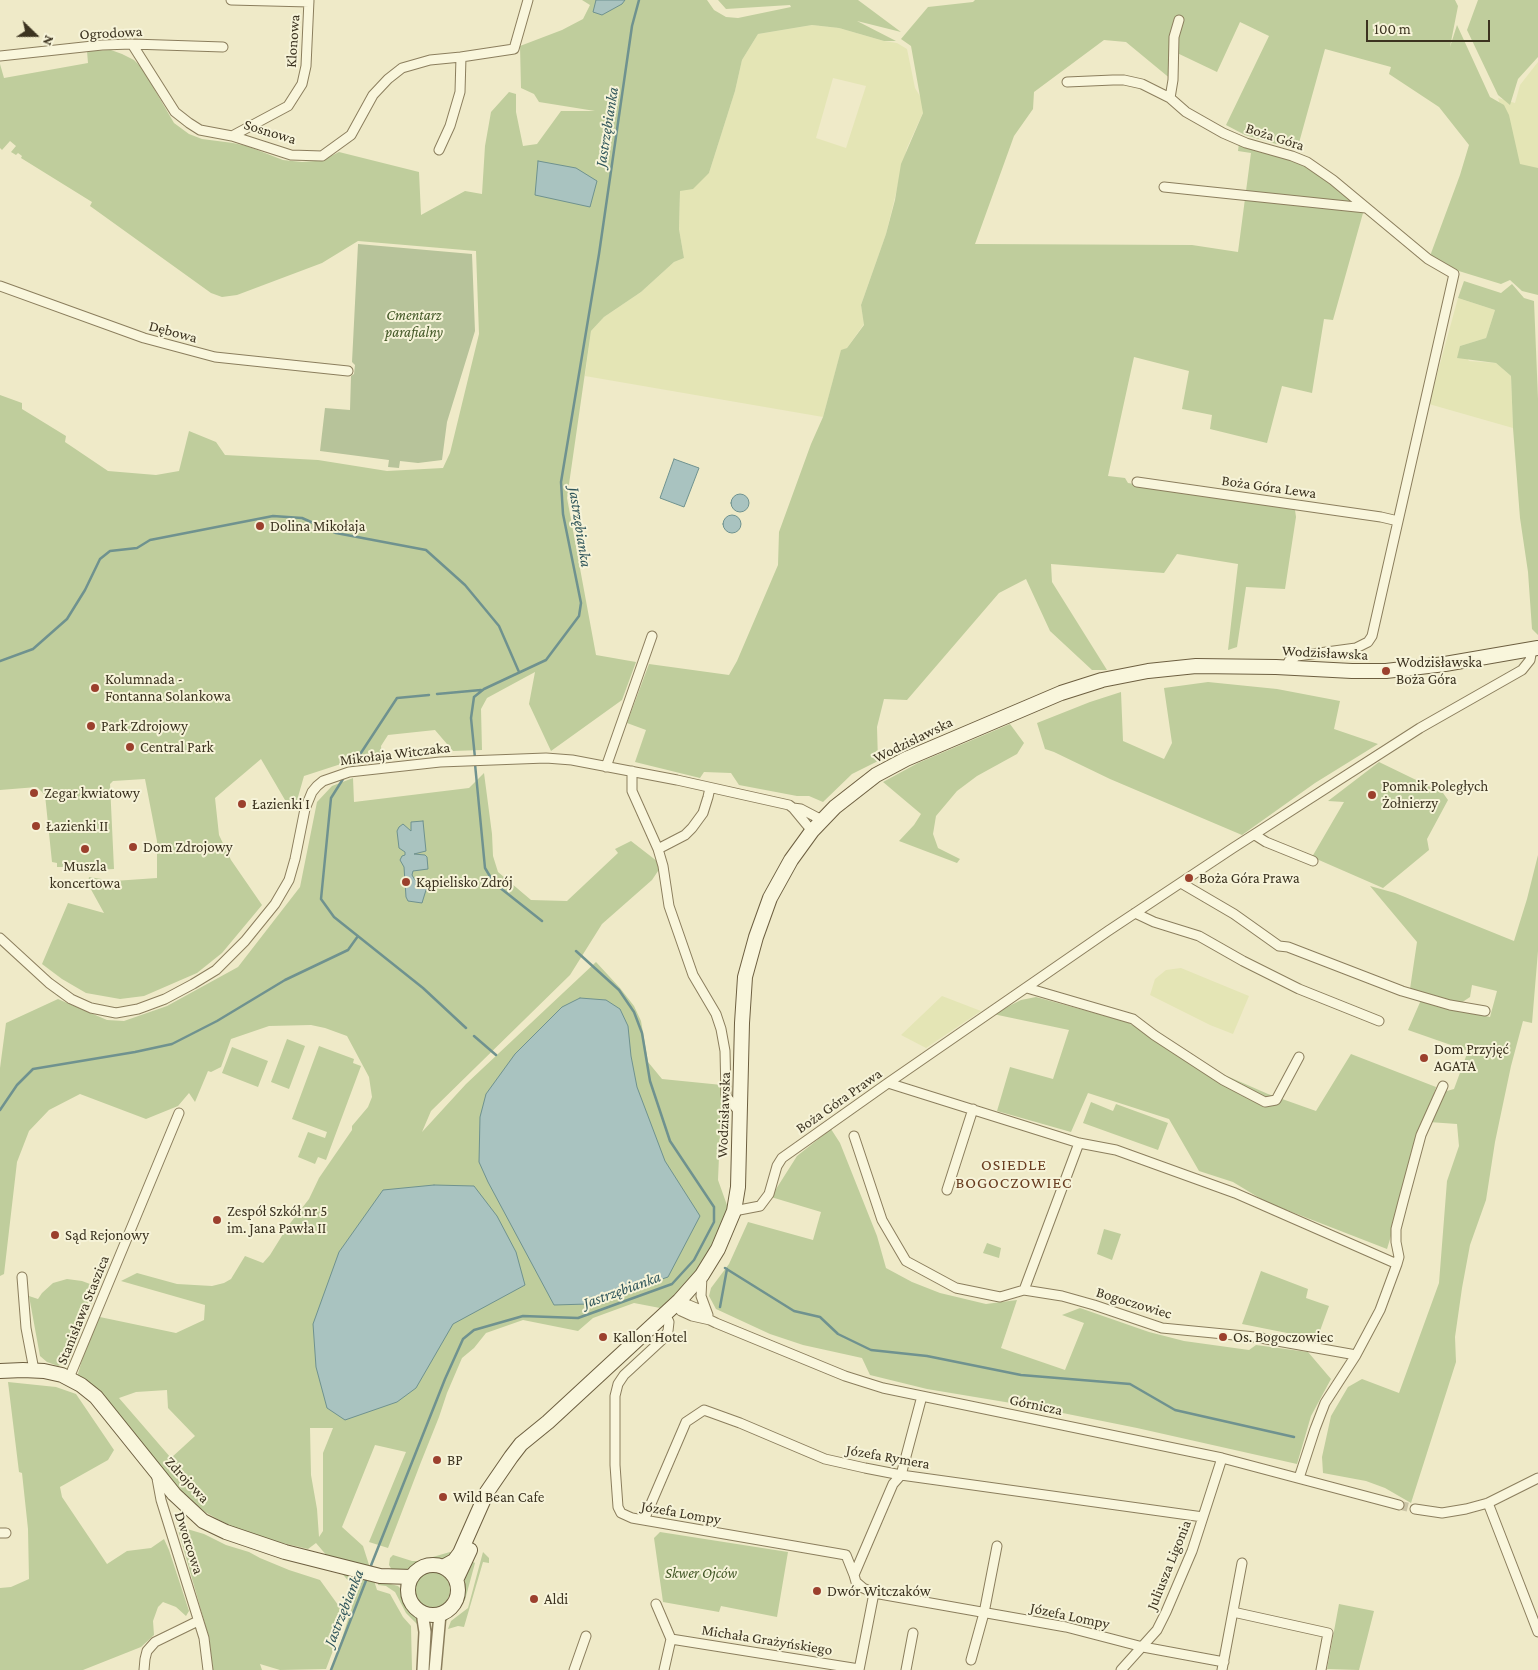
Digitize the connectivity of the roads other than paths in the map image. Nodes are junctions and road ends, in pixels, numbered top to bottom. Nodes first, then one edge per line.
1 (231, 0) edge
2 (528, 0) edge
3 (309, 1) edge
4 (1179, 20) dead end
5 (132, 44) junction
6 (223, 48) dead end
7 (0, 56) edge
8 (461, 57) junction
9 (1067, 82) dead end
10 (1170, 98) junction
11 (232, 136) junction
12 (439, 150) dead end
13 (1164, 187) dead end
14 (1366, 208) junction
15 (0, 286) edge
16 (348, 371) dead end
17 (1137, 482) dead end
18 (1398, 521) junction
19 (652, 636) dead end
20 (1535, 649) edge
21 (1286, 667) junction
22 (606, 767) junction
23 (632, 771) junction
24 (710, 788) junction
25 (793, 808) junction
26 (822, 820) junction
27 (812, 831) junction
28 (1255, 835) junction
29 (658, 849) junction
30 (1313, 861) dead end
31 (1181, 883) junction
32 (1135, 913) junction
33 (0, 938) edge
34 (1027, 988) junction
35 (1484, 1011) dead end
36 (1379, 1021) dead end
37 (1299, 1057) dead end
38 (888, 1083) junction
39 (1443, 1086) dead end
40 (973, 1109) junction
41 (740, 1113) junction
42 (179, 1114) dead end
43 (854, 1136) dead end
44 (1079, 1143) junction
45 (947, 1190) dead end
46 (734, 1211) junction
47 (1398, 1260) junction
48 (702, 1275) junction
49 (22, 1277) dead end
50 (1024, 1290) junction
51 (677, 1303) junction
52 (665, 1314) junction
53 (710, 1320) junction
54 (1356, 1355) junction
55 (34, 1370) junction
56 (0, 1371) edge
57 (69, 1378) junction
58 (922, 1396) junction
59 (548, 1422) junction
60 (1222, 1458) junction
61 (156, 1473) junction
62 (901, 1475) junction
63 (1300, 1478) junction
64 (1538, 1478) edge
65 (1488, 1503) junction
66 (1398, 1505) tunnel mouth
67 (1415, 1510) tunnel mouth
68 (1203, 1517) junction
69 (644, 1520) junction
70 (997, 1546) dead end
71 (1242, 1563) dead end
72 (443, 1567) junction
73 (854, 1575) junction
74 (456, 1580) junction
75 (411, 1583) junction
76 (874, 1593) junction
77 (656, 1604) dead end
78 (422, 1612) junction
79 (1233, 1612) junction
80 (440, 1614) junction
81 (984, 1614) junction
82 (198, 1621) junction
83 (1538, 1632) edge
84 (913, 1633) dead end
85 (586, 1636) dead end
86 (672, 1639) junction
87 (1143, 1647) junction
88 (971, 1660) dead end
89 (1223, 1666) edge
90 (144, 1670) edge
91 (208, 1670) edge
92 (424, 1670) edge
93 (435, 1670) edge
94 (574, 1670) edge
95 (664, 1670) edge
96 (859, 1670) edge
97 (906, 1670) edge
98 (1121, 1670) edge
99 (1321, 1670) edge

1 - 3 street
2 - 8 street, Sosnowa
3 - 11 street, Klonowa
4 - 10 street
5 - 6 street, Ogrodowa
5 - 7 street, Ogrodowa
5 - 11 street, Sosnowa
8 - 11 street, Sosnowa
8 - 12 street
9 - 10 street, Boża Góra
10 - 14 street, Boża Góra
13 - 14 street
14 - 18 street, Boża Góra
15 - 16 street, Dębowa
17 - 18 street, Boża Góra Lewa
18 - 21 street
19 - 22 street
20 - 21 main road, Wodzisławska
20 - 28 street, Boża Góra Prawa
21 - 26 main road, Wodzisławska
22 - 23 street
22 - 33 street, Mikołaja Witczaka
23 - 24 street
23 - 29 street
24 - 25 street
24 - 29 street
25 - 26 street
25 - 27 street
26 - 27 main road, Wodzisławska
27 - 41 main road, Wodzisławska
28 - 30 street
28 - 31 street, Boża Góra Prawa
29 - 41 street
31 - 32 street, Boża Góra Prawa
31 - 35 street
32 - 34 street, Boża Góra Prawa
32 - 36 street
34 - 37 street
34 - 38 street, Boża Góra Prawa
38 - 40 street
38 - 46 street, Boża Góra Prawa
39 - 47 street
40 - 44 street
40 - 45 street
41 - 46 main road, Wodzisławska
42 - 57 street, Stanisława Staszica
43 - 50 street, Bogoczowiec
44 - 47 street
44 - 50 street
46 - 48 main road, Wodzisławska
47 - 54 street
48 - 51 main road, Wodzisławska
48 - 53 street
49 - 55 street
50 - 54 street, Bogoczowiec
51 - 52 main road, Wodzisławska
51 - 53 street, Górnicza
52 - 59 main road, Wodzisławska
52 - 69 street, Józefa Lompy
53 - 58 street, Górnicza
54 - 63 street
55 - 56 main road, Zdrojowa
55 - 57 main road, Zdrojowa
57 - 61 main road, Zdrojowa
58 - 60 street, Górnicza
58 - 62 street
59 - 72 main road, Wodzisławska
59 - 74 main road, Wodzisławska
60 - 63 street, Górnicza
60 - 68 street, Juliusza Ligonia
61 - 75 main road, Zdrojowa
61 - 82 street, Dworcowa
62 - 68 street, Józefa Rymera
62 - 69 street, Józefa Rymera
62 - 73 street
63 - 66 street, Górnicza
64 - 65 street
65 - 67 street
65 - 83 street
68 - 87 street, Juliusza Ligonia
69 - 73 street, Józefa Lompy
70 - 81 street
71 - 79 street
72 - 74 main road
72 - 75 main road
73 - 76 street
74 - 80 main road
75 - 78 main road
76 - 81 street, Józefa Lompy
76 - 96 street
77 - 86 street
78 - 80 main road
78 - 92 street
79 - 89 street
79 - 99 street
80 - 93 street
81 - 87 street, Józefa Lompy
81 - 88 street
82 - 90 street
82 - 91 street, Dworcowa
84 - 97 street
85 - 94 street
86 - 95 street
86 - 96 street, Michała Grażyńskiego
87 - 89 street, Józefa Lompy
87 - 98 street, Juliusza Ligonia

